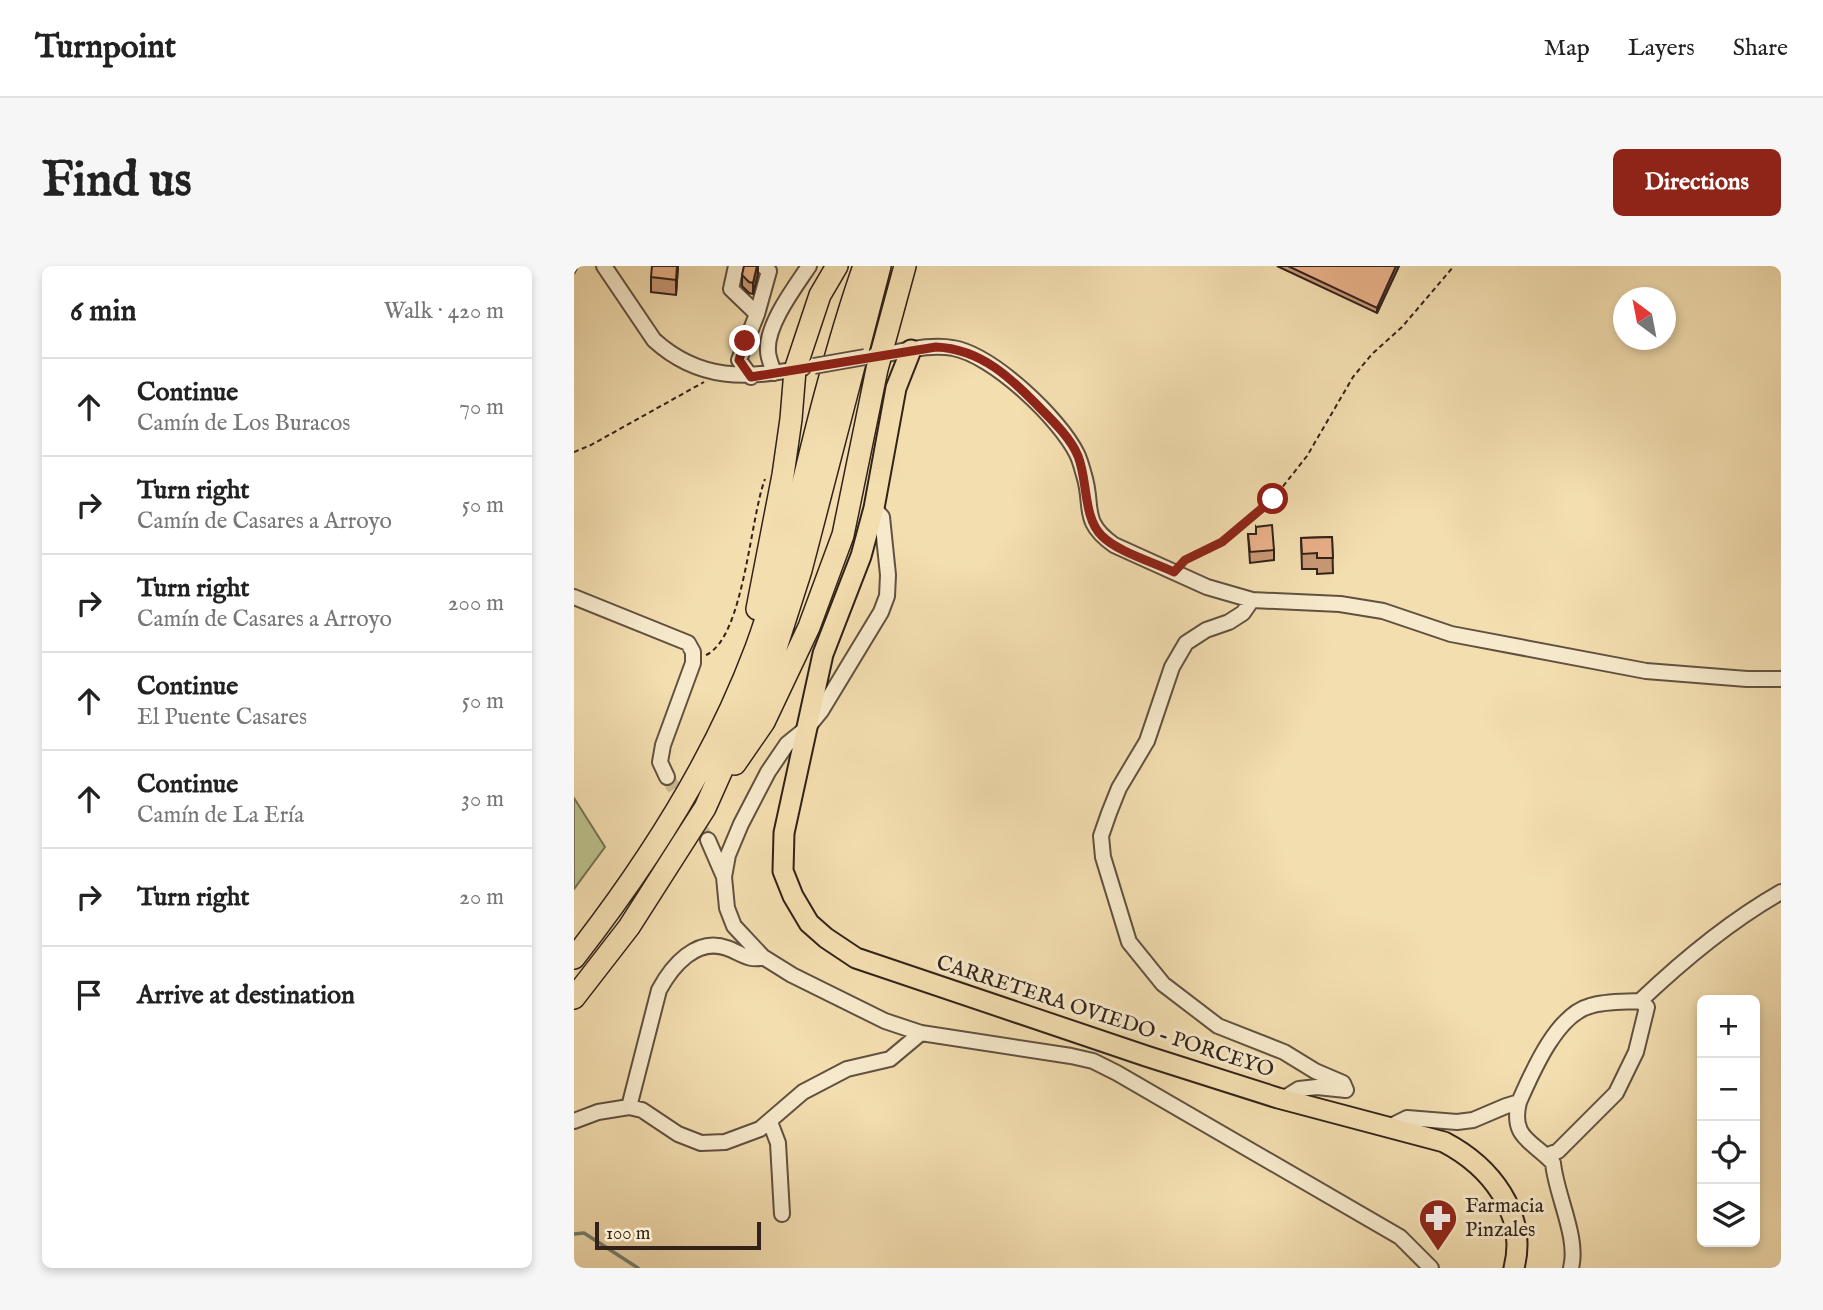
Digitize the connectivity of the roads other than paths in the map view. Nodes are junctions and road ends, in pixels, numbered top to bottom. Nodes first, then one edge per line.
1 (604, 266) edge
2 (736, 266) edge
3 (763, 266) edge
4 (796, 266) edge
5 (809, 266) edge
6 (837, 266) edge
7 (864, 266) edge
8 (880, 266) edge
9 (906, 270) edge
10 (788, 299) junction
11 (757, 314) junction
12 (911, 350) junction
13 (873, 356) junction
14 (794, 369) junction
15 (751, 377) junction
16 (896, 388) junction
17 (874, 508) junction
18 (574, 597) edge
19 (1252, 600) junction
20 (1781, 679) edge
21 (808, 727) junction
22 (714, 741) junction
23 (667, 777) tunnel mouth
24 (705, 808) junction
25 (708, 840) tunnel mouth
26 (724, 877) junction
27 (1781, 892) edge
28 (575, 957) edge
29 (763, 957) junction
30 (574, 998) edge
31 (1640, 1001) junction
32 (921, 1033) junction
33 (1283, 1099) junction
34 (1519, 1102) junction
35 (629, 1107) junction
36 (574, 1121) edge
37 (770, 1122) junction
38 (1391, 1126) junction
39 (1546, 1156) junction
40 (782, 1214) dead end
41 (1430, 1268) edge
42 (1514, 1268) edge
43 (1571, 1268) edge

1 - 15 street
2 - 11 street
3 - 11 street
4 - 10 street
5 - 10 street
6 - 14 highway
7 - 22 highway
8 - 24 highway
9 - 13 highway
10 - 14 street
11 - 15 street
12 - 13 street
12 - 16 main road, CARRETERA OVIEDO - PORCEYO
12 - 19 street
13 - 14 street, bridge
13 - 16 main road
13 - 24 highway
14 - 15 street
14 - 22 highway
16 - 17 main road, CARRETERA OVIEDO - PORCEYO
17 - 21 main road, CARRETERA OVIEDO - PORCEYO
17 - 21 street, CARRETERA OVIEDO - PORCEYO
18 - 23 street
19 - 20 street
19 - 33 street
21 - 26 street
21 - 33 main road, CARRETERA OVIEDO - PORCEYO
22 - 28 highway
24 - 30 highway
25 - 26 street
26 - 29 street
27 - 31 street
29 - 32 street
29 - 35 street
31 - 34 street
31 - 39 street
32 - 37 street
32 - 41 street
33 - 38 main road, CARRETERA OVIEDO - PORCEYO
34 - 38 street
34 - 39 street
35 - 36 street
35 - 37 street
37 - 40 street
38 - 42 main road, CARRETERA OVIEDO - PORCEYO
39 - 43 street

